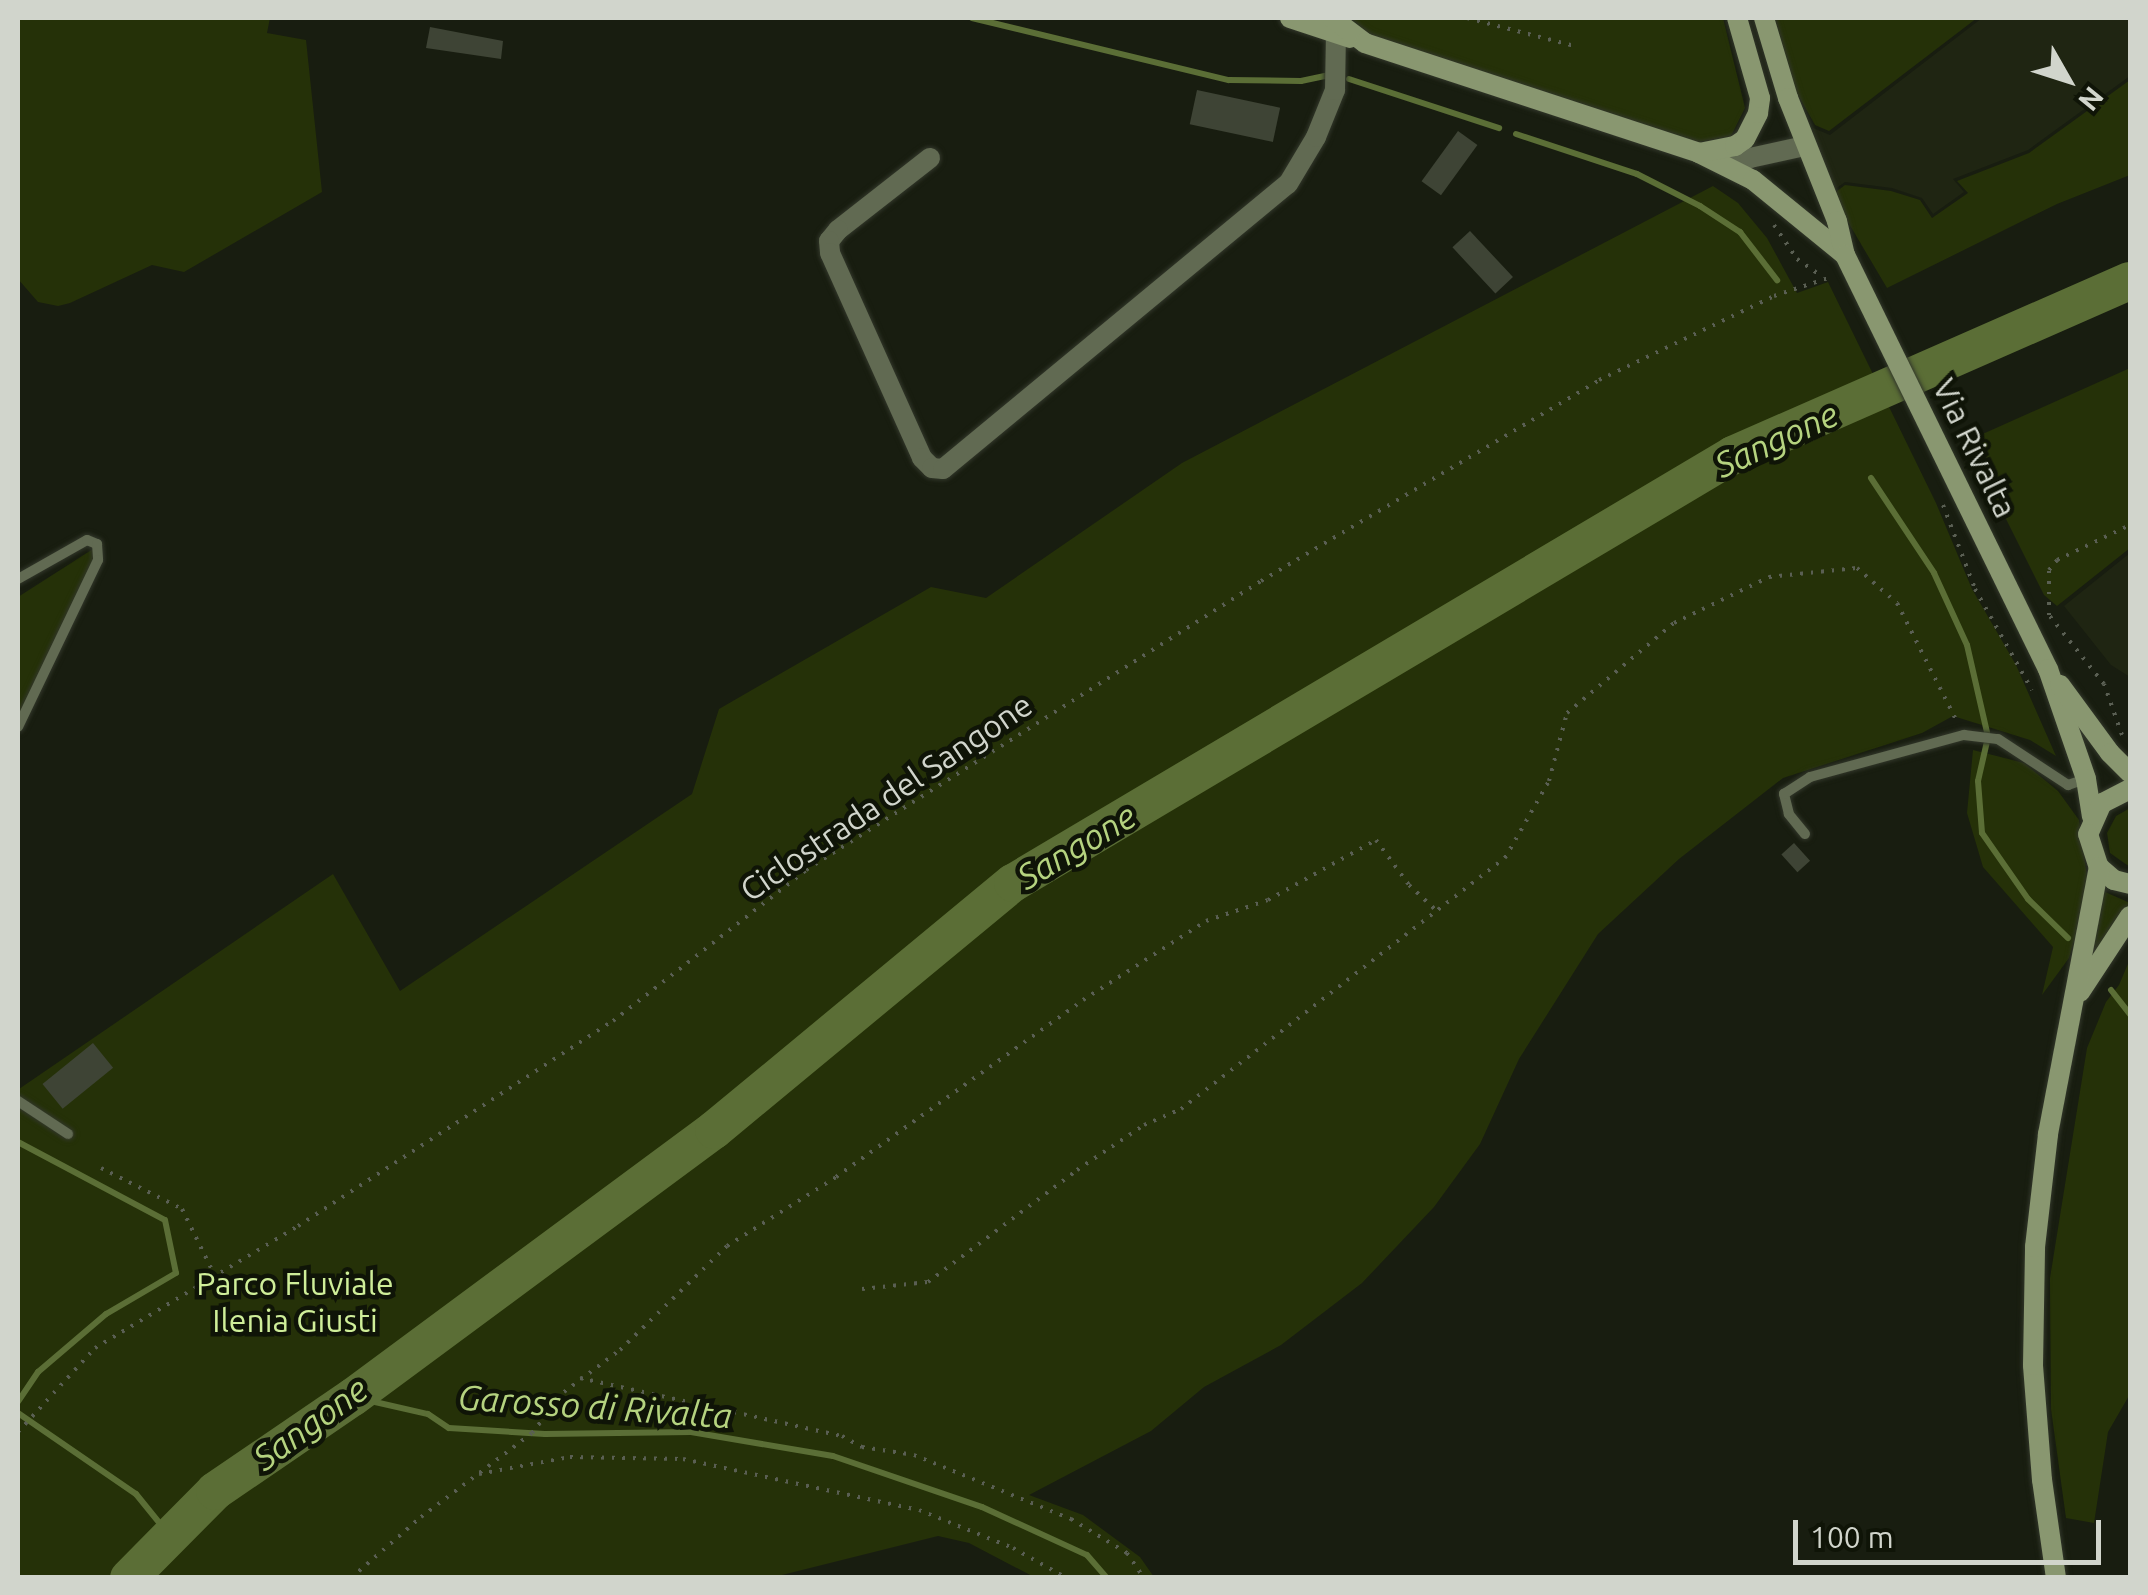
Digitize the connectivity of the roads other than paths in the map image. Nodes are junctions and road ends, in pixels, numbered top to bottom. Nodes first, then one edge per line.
1 (1290, 18) edge
2 (1737, 18) edge
3 (1764, 18) edge
4 (1334, 26) edge
5 (1806, 146) junction
6 (1699, 153) junction
7 (930, 158) dead end
8 (1845, 255) junction
9 (18, 579) edge
10 (2048, 669) junction
11 (18, 728) edge
12 (2130, 773) edge
13 (2086, 778) junction
14 (2130, 789) edge
15 (2092, 817) junction
16 (1804, 834) dead end
17 (2099, 868) junction
18 (2130, 884) edge
19 (2130, 916) edge
20 (2076, 998) junction
21 (18, 1101) edge
22 (68, 1134) dead end
23 (2056, 1578) edge

1 - 4 main road
2 - 6 main road
3 - 5 main road
4 - 6 main road
4 - 7 street
5 - 6 street
5 - 8 main road
6 - 8 main road
8 - 10 main road, Via Rivalta
9 - 11 lane
10 - 12 main road, Via Rivalta
10 - 13 main road, Via Rivalta
13 - 15 main road, Via Rivalta
13 - 16 lane
14 - 15 main road
15 - 17 main road, Via Rivalta
17 - 18 main road
17 - 20 main road, Via Rivalta
19 - 20 main road
20 - 23 main road, Via Rivalta
21 - 22 lane

